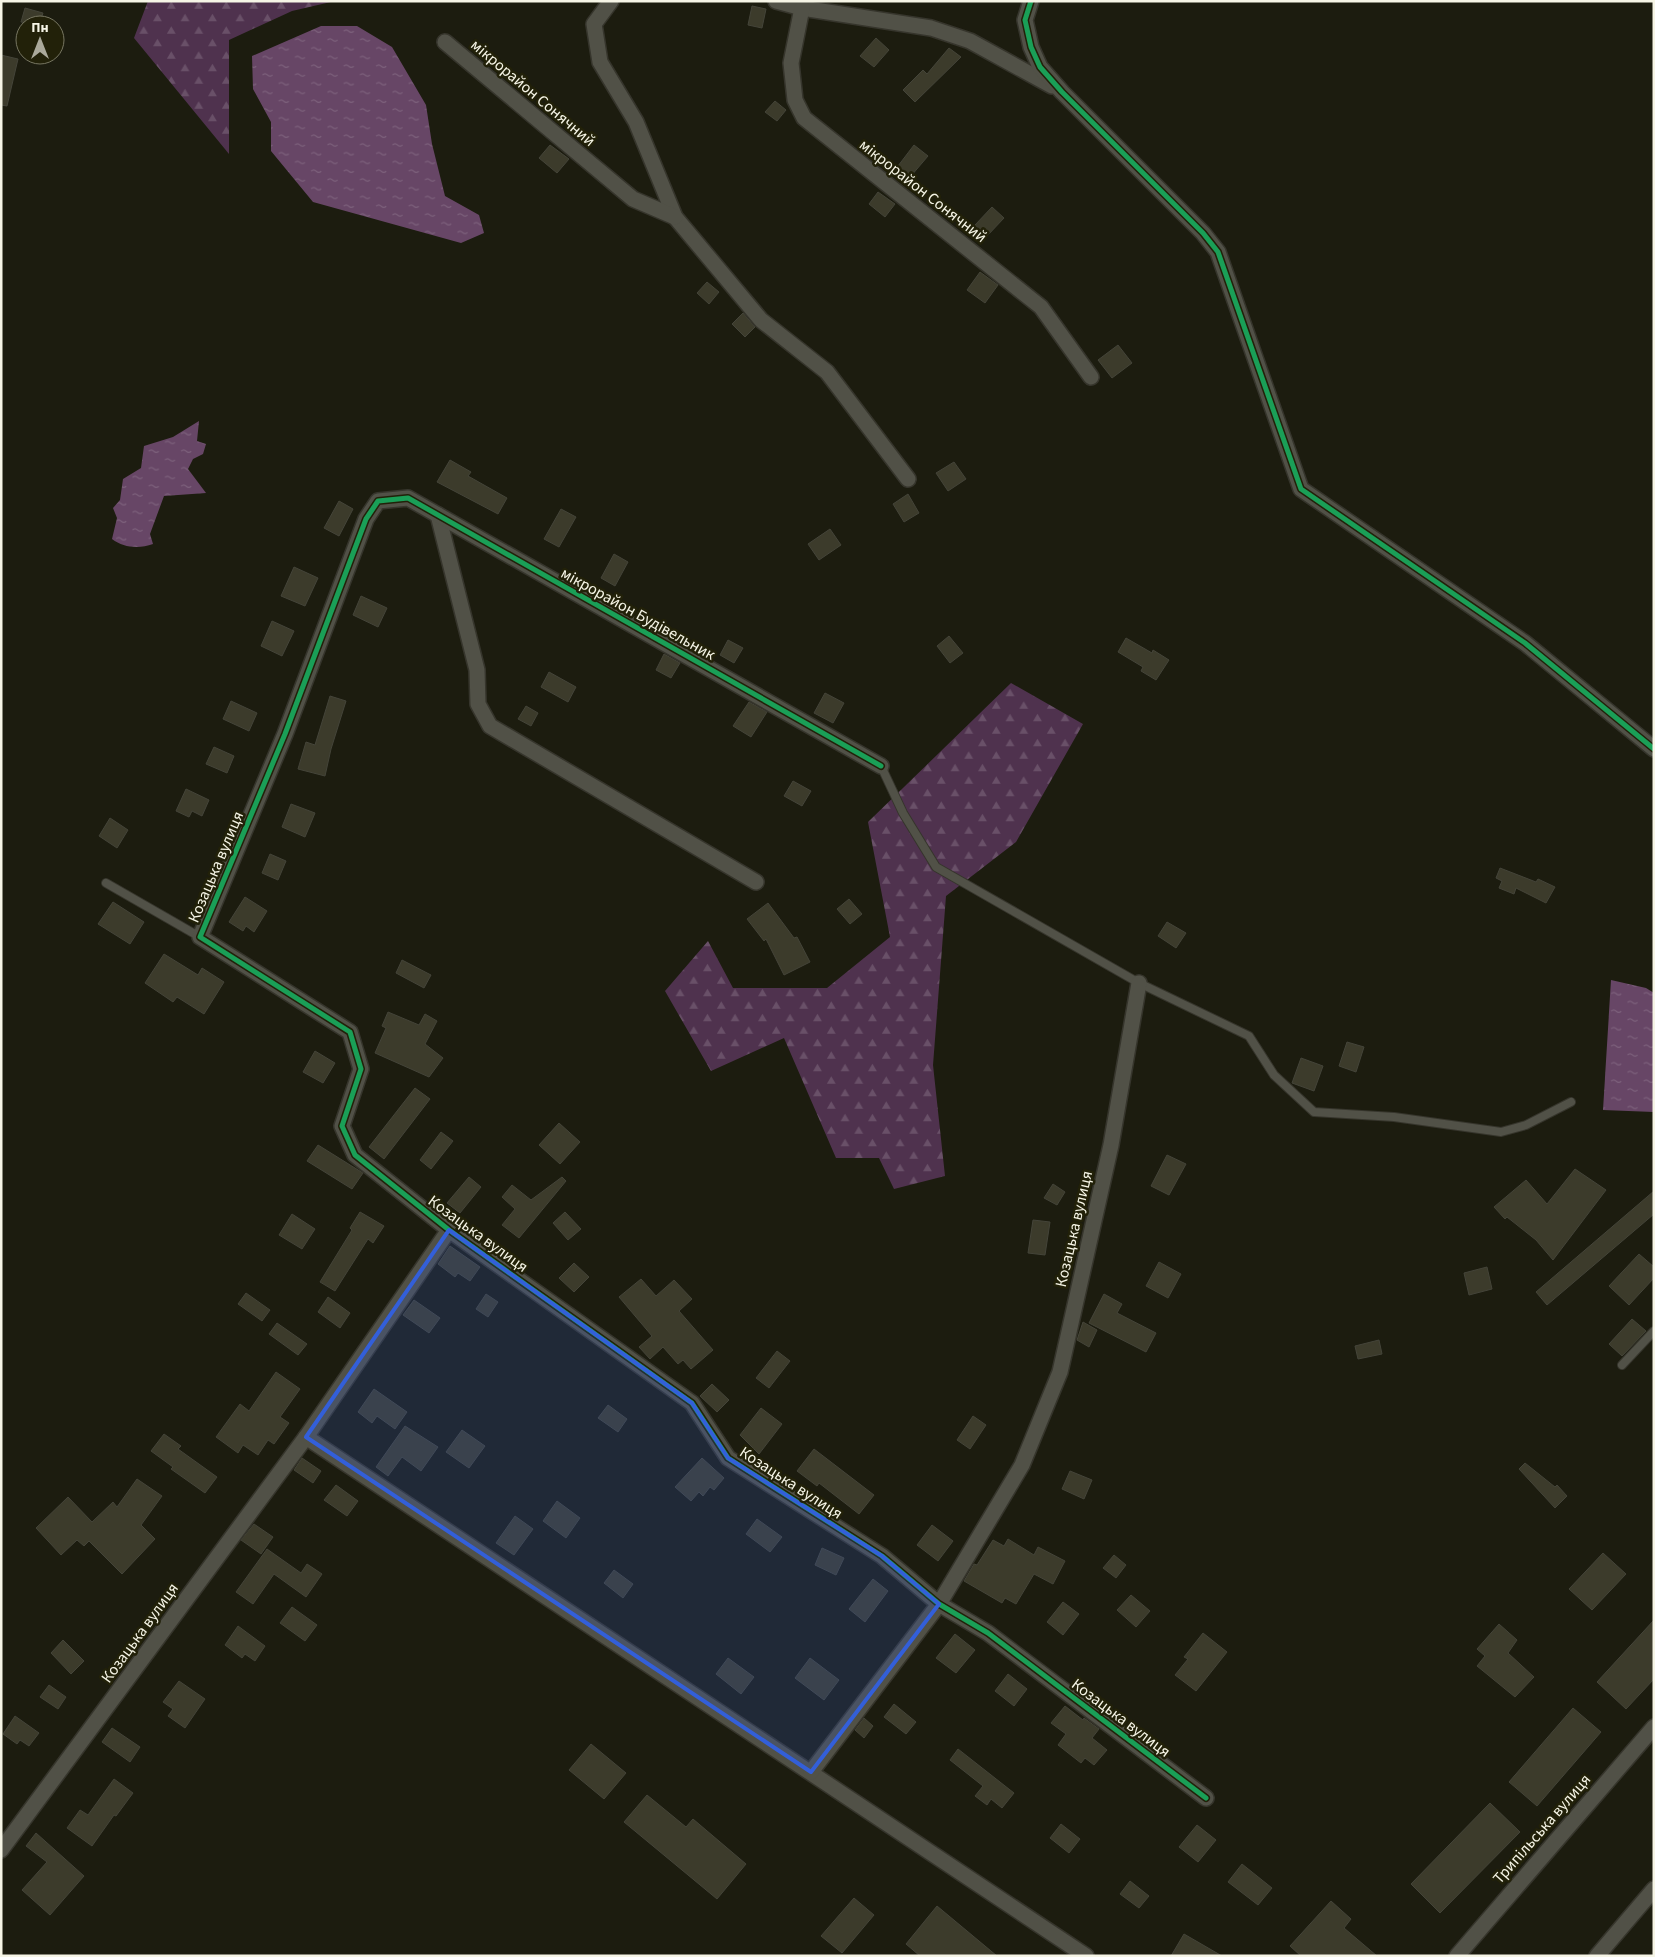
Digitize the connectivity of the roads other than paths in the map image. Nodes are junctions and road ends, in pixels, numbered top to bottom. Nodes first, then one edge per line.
1 (611, 1) edge
2 (776, 1) edge
3 (1031, 1) edge
4 (802, 8) junction
5 (445, 42) dead end
6 (1062, 92) junction
7 (675, 217) junction
8 (1091, 377) dead end
9 (908, 479) dead end
10 (378, 501) joint
11 (438, 515) junction
12 (1654, 749) edge
13 (881, 766) joint
14 (756, 882) dead end
15 (106, 883) dead end
16 (200, 937) junction
17 (1139, 983) junction
18 (1571, 1102) dead end
19 (449, 1230) junction
20 (1654, 1331) edge
21 (1622, 1365) dead end
22 (306, 1436) junction
23 (939, 1604) junction
24 (1654, 1727) edge
25 (811, 1772) junction
26 (1206, 1798) dead end
27 (1, 1850) edge
28 (1654, 1889) edge
29 (1086, 1956) edge
30 (1457, 1956) edge
31 (1597, 1956) edge

1 - 7 street, мікрорайон Сонячний
2 - 4 street
3 - 6 street
4 - 6 street
4 - 8 street, мікрорайон Сонячний
5 - 7 street, мікрорайон Сонячний
6 - 12 street
7 - 9 street, мікрорайон Сонячний
10 - 11 street, мікрорайон Будівельник
10 - 16 street, Козацька вулиця
11 - 13 street, мікрорайон Будівельник
11 - 14 street
13 - 17 lane
15 - 16 lane
16 - 19 street, Козацька вулиця
17 - 18 lane
17 - 23 street, Козацька вулиця
19 - 22 street, Козацька вулиця
19 - 23 street, Козацька вулиця
20 - 21 lane
22 - 25 street
22 - 27 street, Козацька вулиця
23 - 25 street, Козацька вулиця
23 - 26 street, Козацька вулиця
24 - 30 street, Трипільська вулиця
25 - 29 street
28 - 31 street

